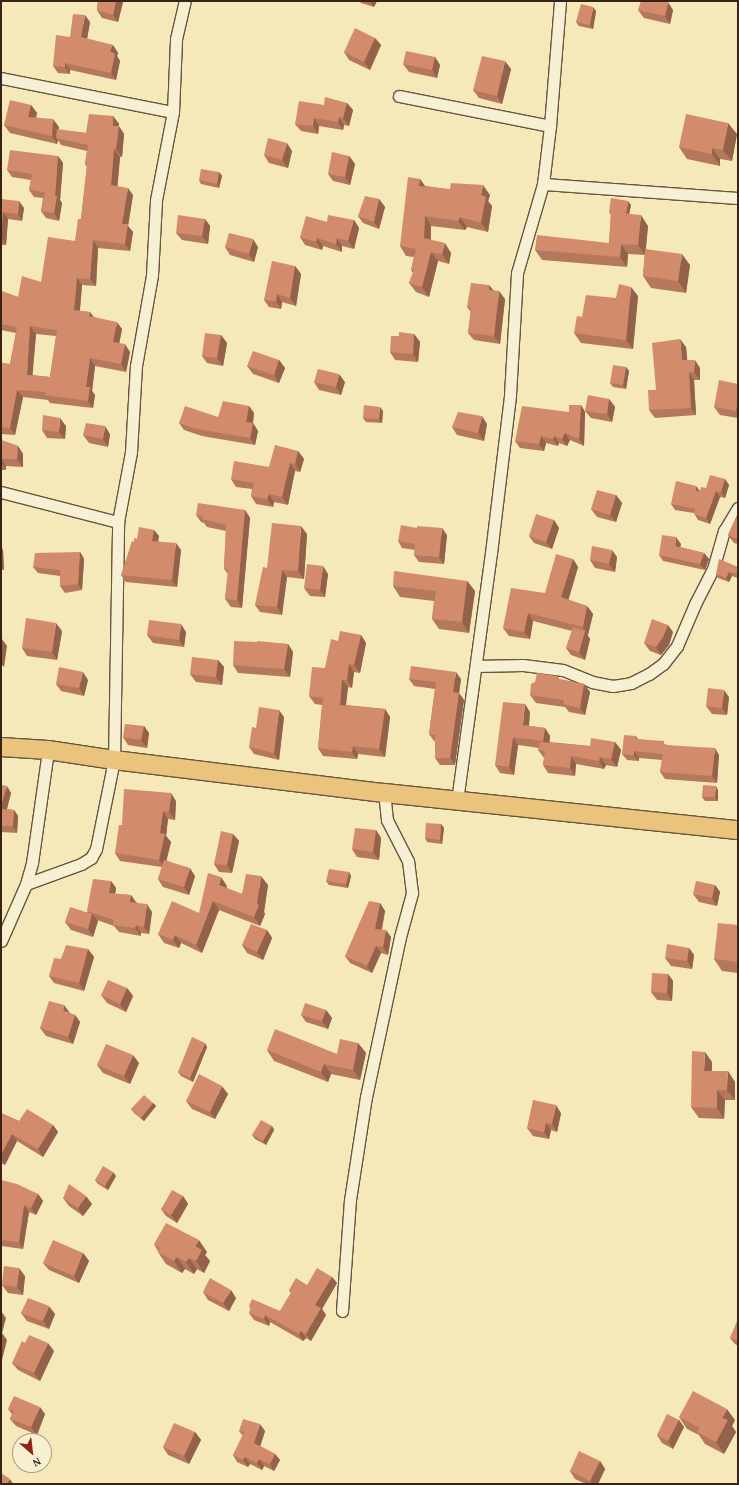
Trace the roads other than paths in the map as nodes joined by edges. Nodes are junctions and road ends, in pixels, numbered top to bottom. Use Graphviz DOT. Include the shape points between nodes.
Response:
graph roads {
  1 [pos="185,1"];
  2 [pos="560,1"];
  3 [pos="1,78"];
  4 [pos="400,96"];
  5 [pos="173,112"];
  6 [pos="550,126"];
  7 [pos="543,184"];
  8 [pos="738,198"];
  9 [pos="1,492"];
  10 [pos="738,508"];
  11 [pos="118,522"];
  12 [pos="476,666"];
  13 [pos="1,747"];
  14 [pos="48,750"];
  15 [pos="114,760"];
  16 [pos="384,793"];
  17 [pos="457,801"];
  18 [pos="738,830"];
  19 [pos="26,884"];
  20 [pos="1,940"];
  21 [pos="342,1311"];
  1 -- 5 [label="street" via="176,39"];
  2 -- 6 [label="street"];
  3 -- 5 [label="street"];
  4 -- 6 [label="street"];
  5 -- 11 [label="street" via="156,200 152,275 136,366 131,452"];
  6 -- 7 [label="street"];
  7 -- 8 [label="street"];
  7 -- 12 [label="street" via="517,273 510,395"];
  9 -- 11 [label="street"];
  10 -- 12 [label="street" via="724,531 713,569 677,646 662,664 649,674 631,683 613,686 592,682 563,670 523,665"];
  11 -- 15 [label="street"];
  12 -- 17 [label="street"];
  13 -- 14 [label="main road"];
  14 -- 15 [label="main road"];
  14 -- 19 [label="street" via="32,863"];
  15 -- 16 [label="main road"];
  15 -- 19 [label="street" via="96,849 91,858"];
  16 -- 17 [label="main road"];
  16 -- 21 [label="street" via="387,820 408,861 412,893 400,937 366,1097 350,1200"];
  17 -- 18 [label="main road"];
  19 -- 20 [label="street"];
}
